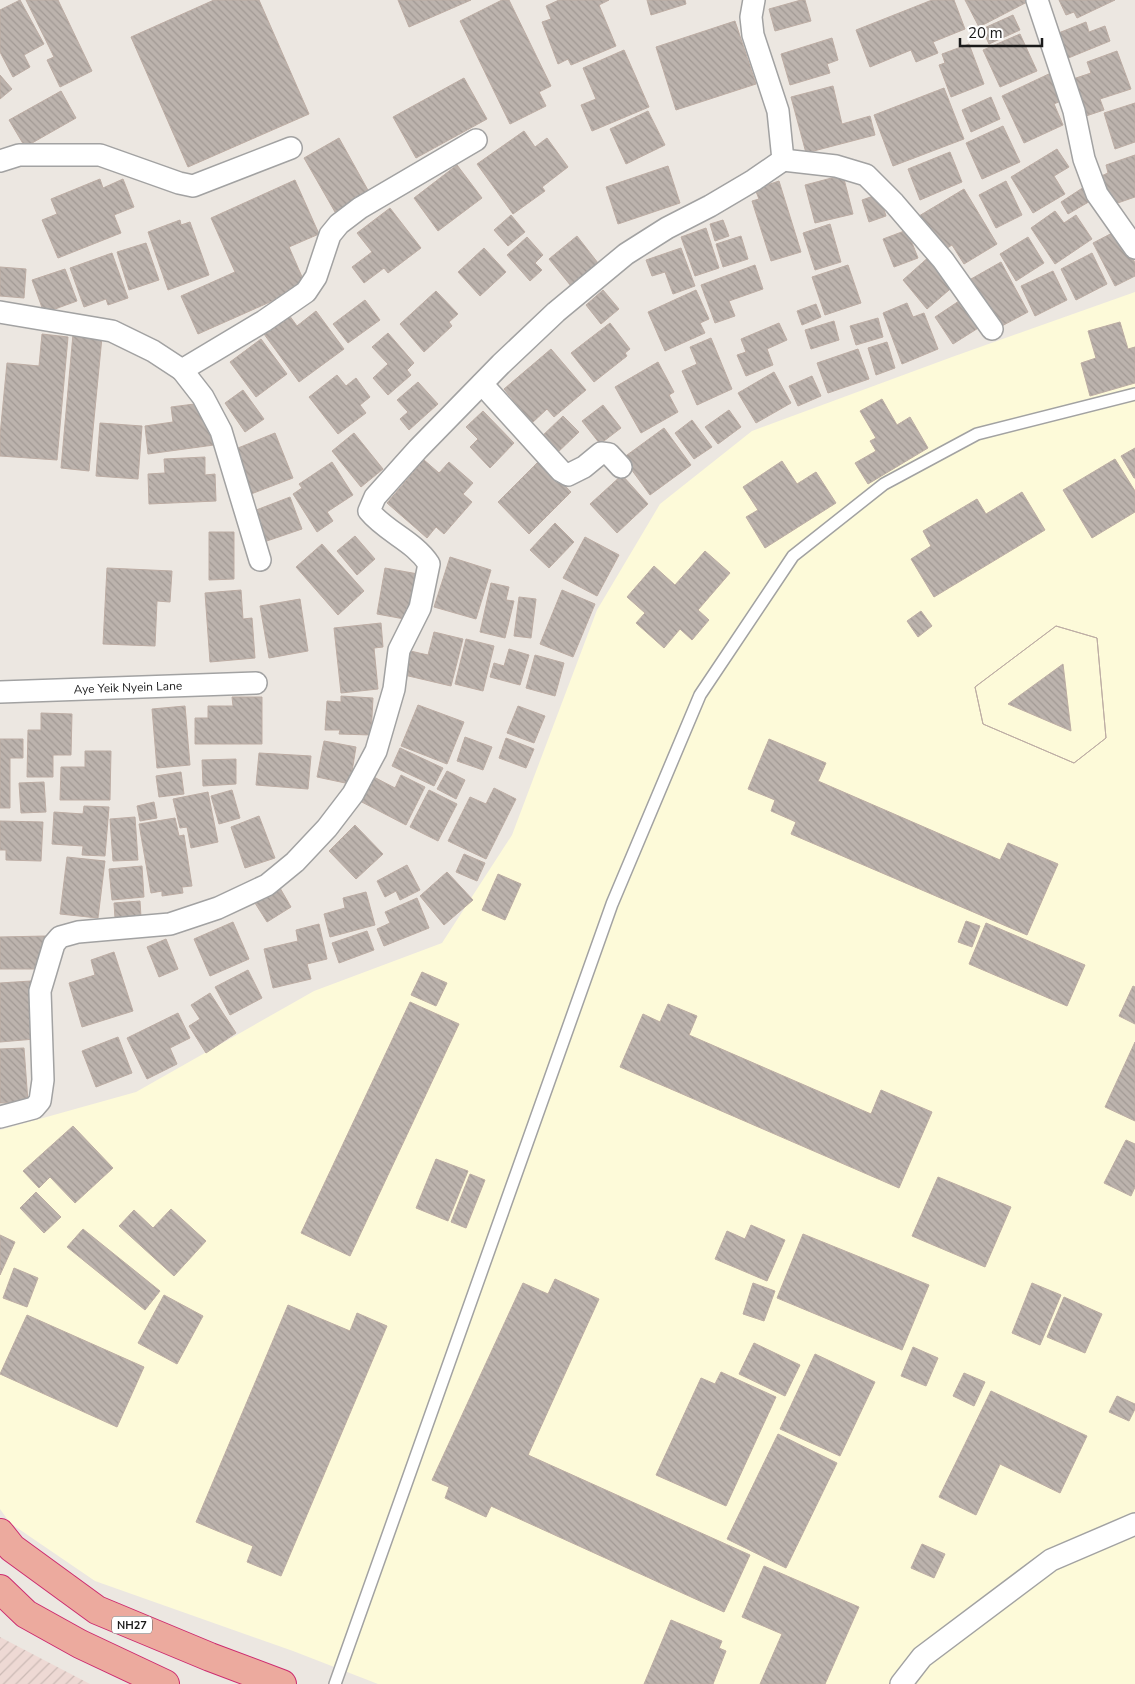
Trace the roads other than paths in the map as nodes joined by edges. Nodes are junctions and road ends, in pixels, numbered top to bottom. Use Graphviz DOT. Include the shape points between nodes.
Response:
graph roads {
  1 [pos="754,0"];
  2 [pos="1036,0"];
  3 [pos="476,140"];
  4 [pos="290,148"];
  5 [pos="783,160"];
  6 [pos="0,161"];
  7 [pos="1135,248"];
  8 [pos="0,312"];
  9 [pos="992,329"];
  10 [pos="182,370"];
  11 [pos="482,384"];
  12 [pos="1135,394"];
  13 [pos="621,467"];
  14 [pos="260,560"];
  15 [pos="256,683"];
  16 [pos="0,692"];
  17 [pos="0,1117"];
  18 [pos="1135,1524"];
  19 [pos="0,1534"];
  20 [pos="0,1589"];
  21 [pos="165,1684"];
  22 [pos="282,1684"];
  23 [pos="335,1684"];
  24 [pos="901,1684"];
  1 -- 5 [label="street" via="751,17 753,35 778,111"];
  2 -- 7 [label="street" via="1074,111 1084,159 1097,194"];
  3 -- 10 [label="street" via="338,224 330,235 316,278 306,292"];
  4 -- 6 [label="street" via="193,186 100,155 19,155"];
  5 -- 9 [label="street" via="836,166 866,175 943,260"];
  5 -- 11 [label="street" via="626,254 556,312"];
  8 -- 10 [label="street" via="112,330"];
  10 -- 14 [label="street" via="203,397 221,431"];
  11 -- 13 [label="street" via="561,471 568,475 601,453 609,454"];
  11 -- 17 [label="street" via="381,490 370,511 378,522 418,550 429,564 420,608 400,650 394,689 376,751 353,794 295,862 267,885 218,908 170,924 78,932 60,937 54,944 40,991 43,1080 40,1101 34,1108"];
  12 -- 23 [label="lane" via="977,434 884,484 793,556 700,695 612,904"];
  15 -- 16 [label="street, Aye Yeik Nyein Lane"];
  18 -- 24 [label="street" via="1051,1560 922,1657"];
  19 -- 22 [label="highway, NH27" via="12,1548 97,1610"];
  20 -- 21 [label="highway" via="26,1614 80,1644"];
}
